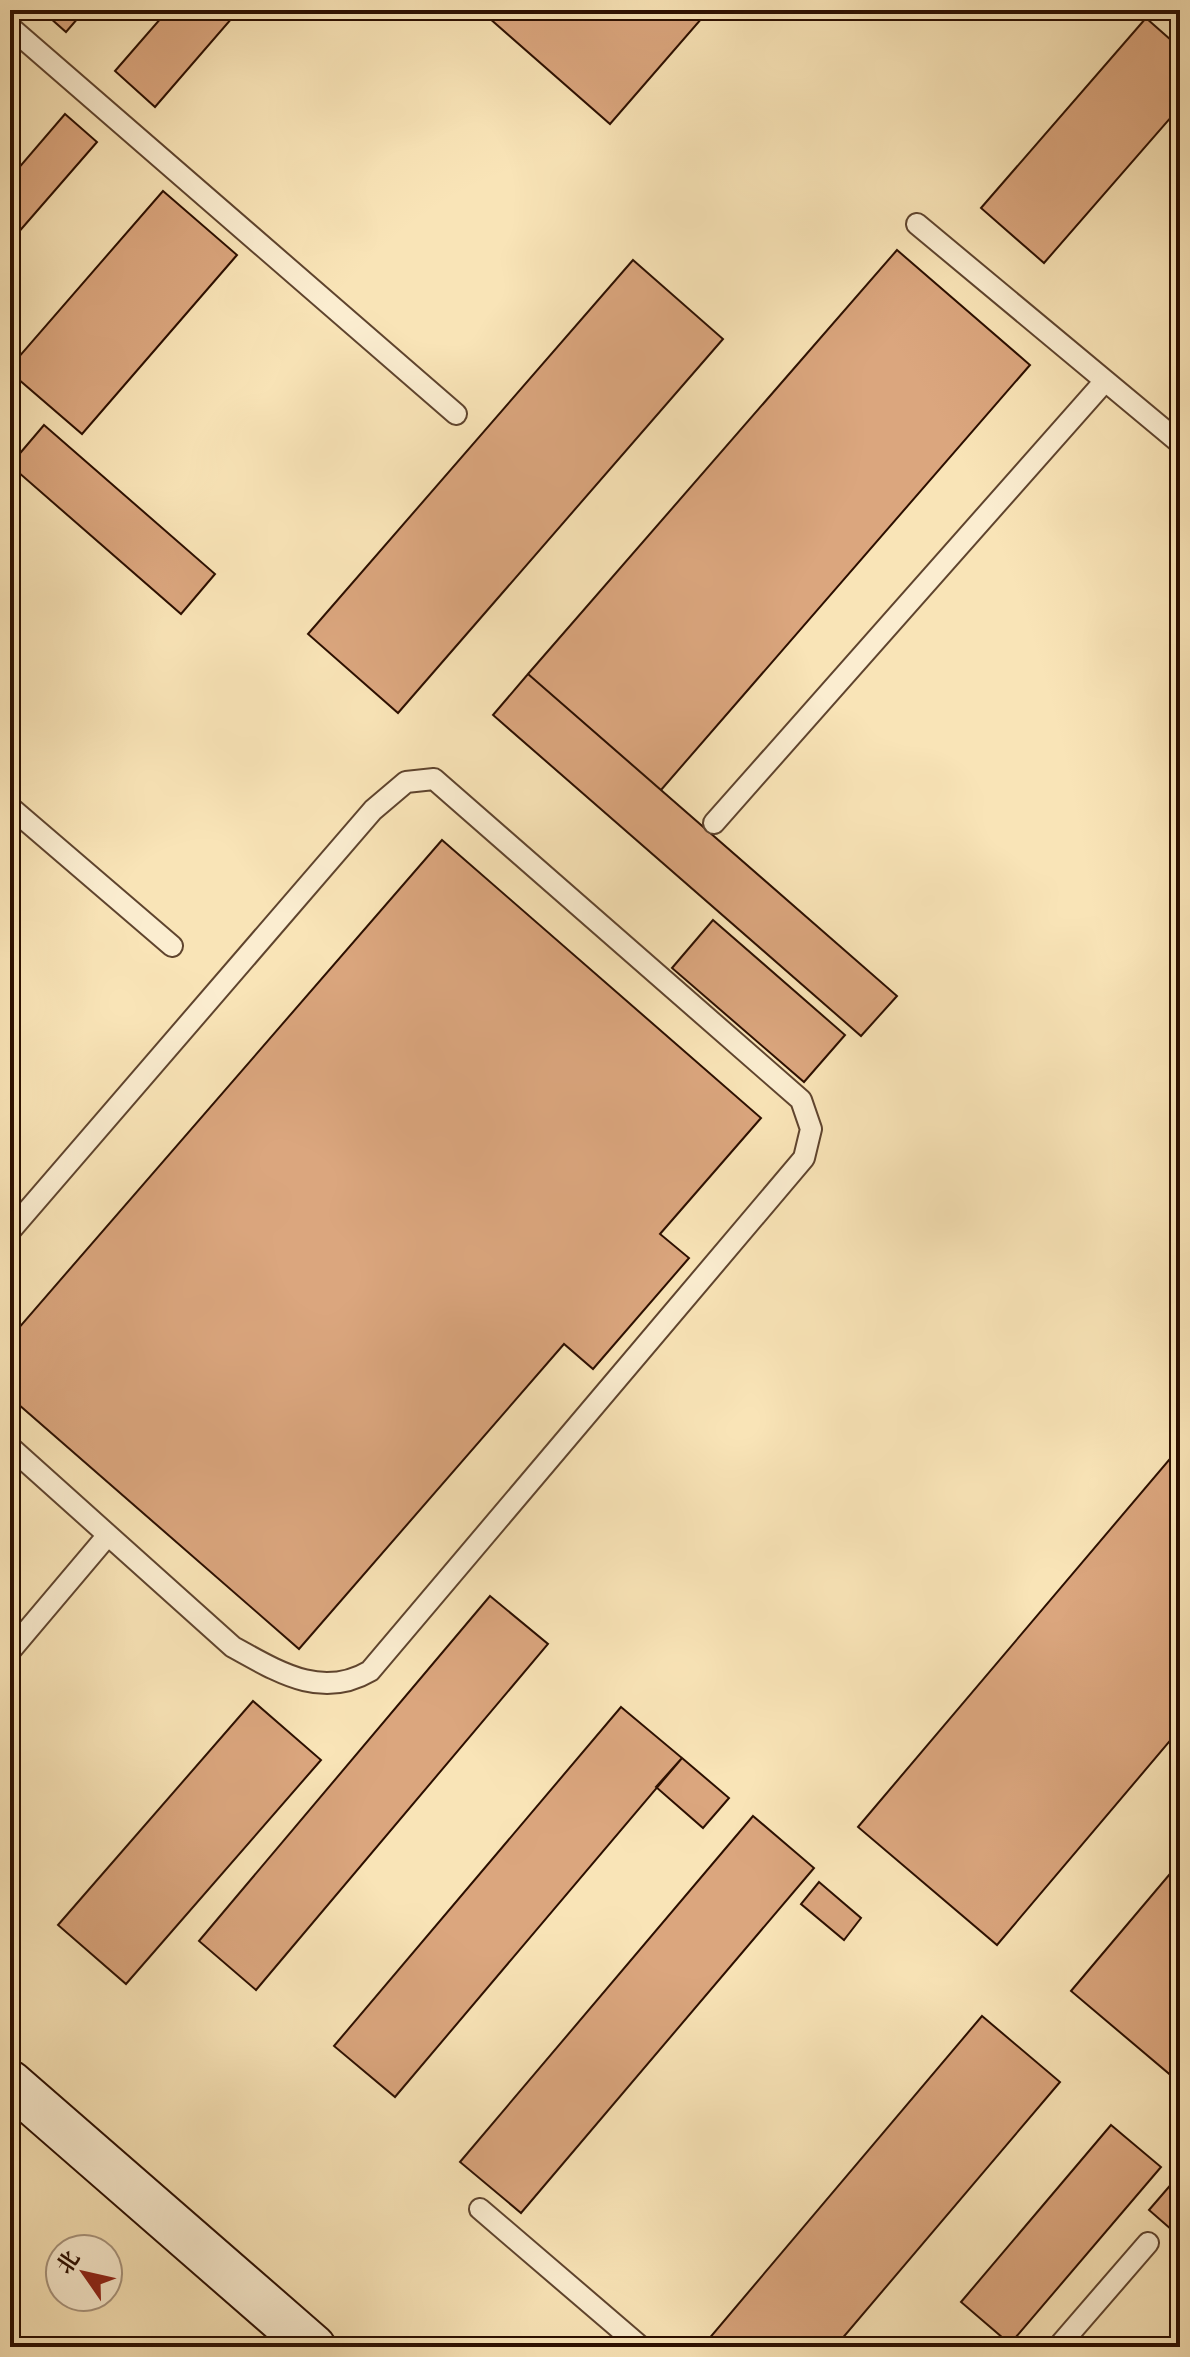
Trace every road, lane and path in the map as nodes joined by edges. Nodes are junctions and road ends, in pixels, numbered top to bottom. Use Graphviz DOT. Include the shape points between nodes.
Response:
graph roads {
  1 [pos="10,27"];
  2 [pos="917,224"];
  3 [pos="1105,381"];
  4 [pos="456,414"];
  5 [pos="1180,443"];
  6 [pos="10,807"];
  7 [pos="714,823"];
  8 [pos="172,946"];
  9 [pos="10,1231"];
  10 [pos="10,1447"];
  11 [pos="108,1535"];
  12 [pos="10,1651"];
  13 [pos="10,2083"];
  14 [pos="480,2209"];
  15 [pos="1148,2243"];
  16 [pos="313,2347"];
  17 [pos="641,2347"];
  18 [pos="1058,2347"];
  1 -- 4 [label="lane"];
  2 -- 3 [label="lane"];
  3 -- 5 [label="lane"];
  3 -- 7 [label="lane"];
  6 -- 8 [label="lane"];
  9 -- 11 [label="lane" via="373,810 406,782 434,779 801,1100 811,1129 804,1158 370,1671 352,1682 312,1683 233,1647"];
  10 -- 11 [label="lane"];
  11 -- 12 [label="lane"];
  13 -- 16 [label="street"];
  14 -- 17 [label="lane"];
  15 -- 18 [label="lane"];
}
